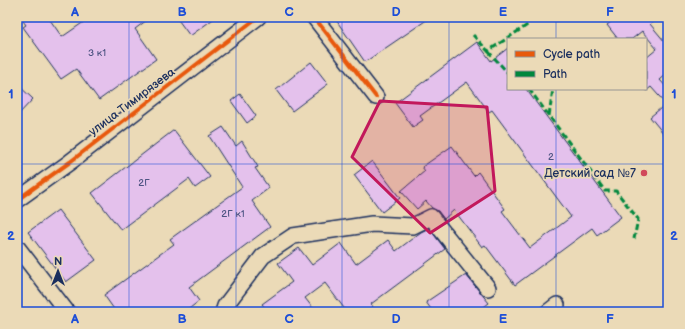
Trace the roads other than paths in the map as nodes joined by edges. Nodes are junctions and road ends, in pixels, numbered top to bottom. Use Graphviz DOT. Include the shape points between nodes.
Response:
graph roads {
  1 [pos="258,17"];
  2 [pos="314,17"];
  3 [pos="376,97"];
  4 [pos="17,200"];
  5 [pos="17,247"];
  6 [pos="488,288"];
  7 [pos="67,312"];
  8 [pos="223,312"];
  1 -- 4 [label="street, улица Тимирязева"];
  2 -- 3 [label="street"];
  5 -- 7 [label="street"];
  6 -- 8 [label="street" via="432,217 413,226 372,224 293,236 263,256"];
}
